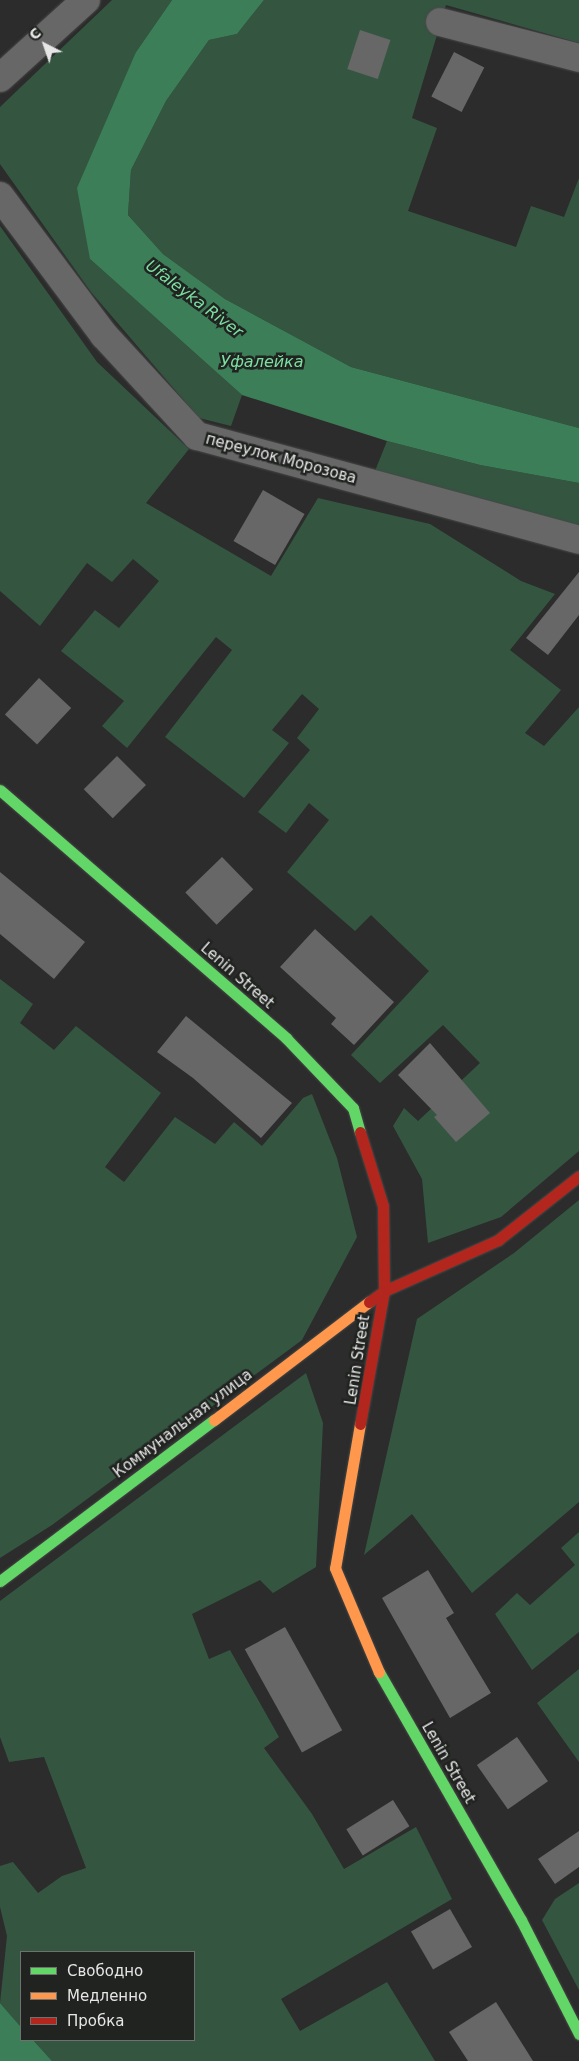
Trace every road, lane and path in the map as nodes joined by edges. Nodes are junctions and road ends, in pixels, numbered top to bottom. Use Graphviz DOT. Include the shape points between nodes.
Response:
graph roads {
  1 [pos="86,0"];
  2 [pos="440,22"];
  3 [pos="579,58"];
  4 [pos="0,78"];
  5 [pos="0,196"];
  6 [pos="579,540"];
  7 [pos="0,790"];
  8 [pos="579,1176"];
  9 [pos="384,1291"];
  10 [pos="0,1581"];
  11 [pos="579,2034"];
  1 -- 4 [label="street"];
  2 -- 3 [label="street"];
  5 -- 6 [label="street, переулок Морозова" via="104,334 197,436"];
  7 -- 9 [label="street, Lenin Street" via="286,1038 353,1108 384,1206"];
  8 -- 9 [label="street, Коммунальная улица" via="498,1240"];
  9 -- 10 [label="street, Коммунальная улица"];
  9 -- 11 [label="street, Lenin Street" via="335,1568 372,1660 522,1920"];
}
